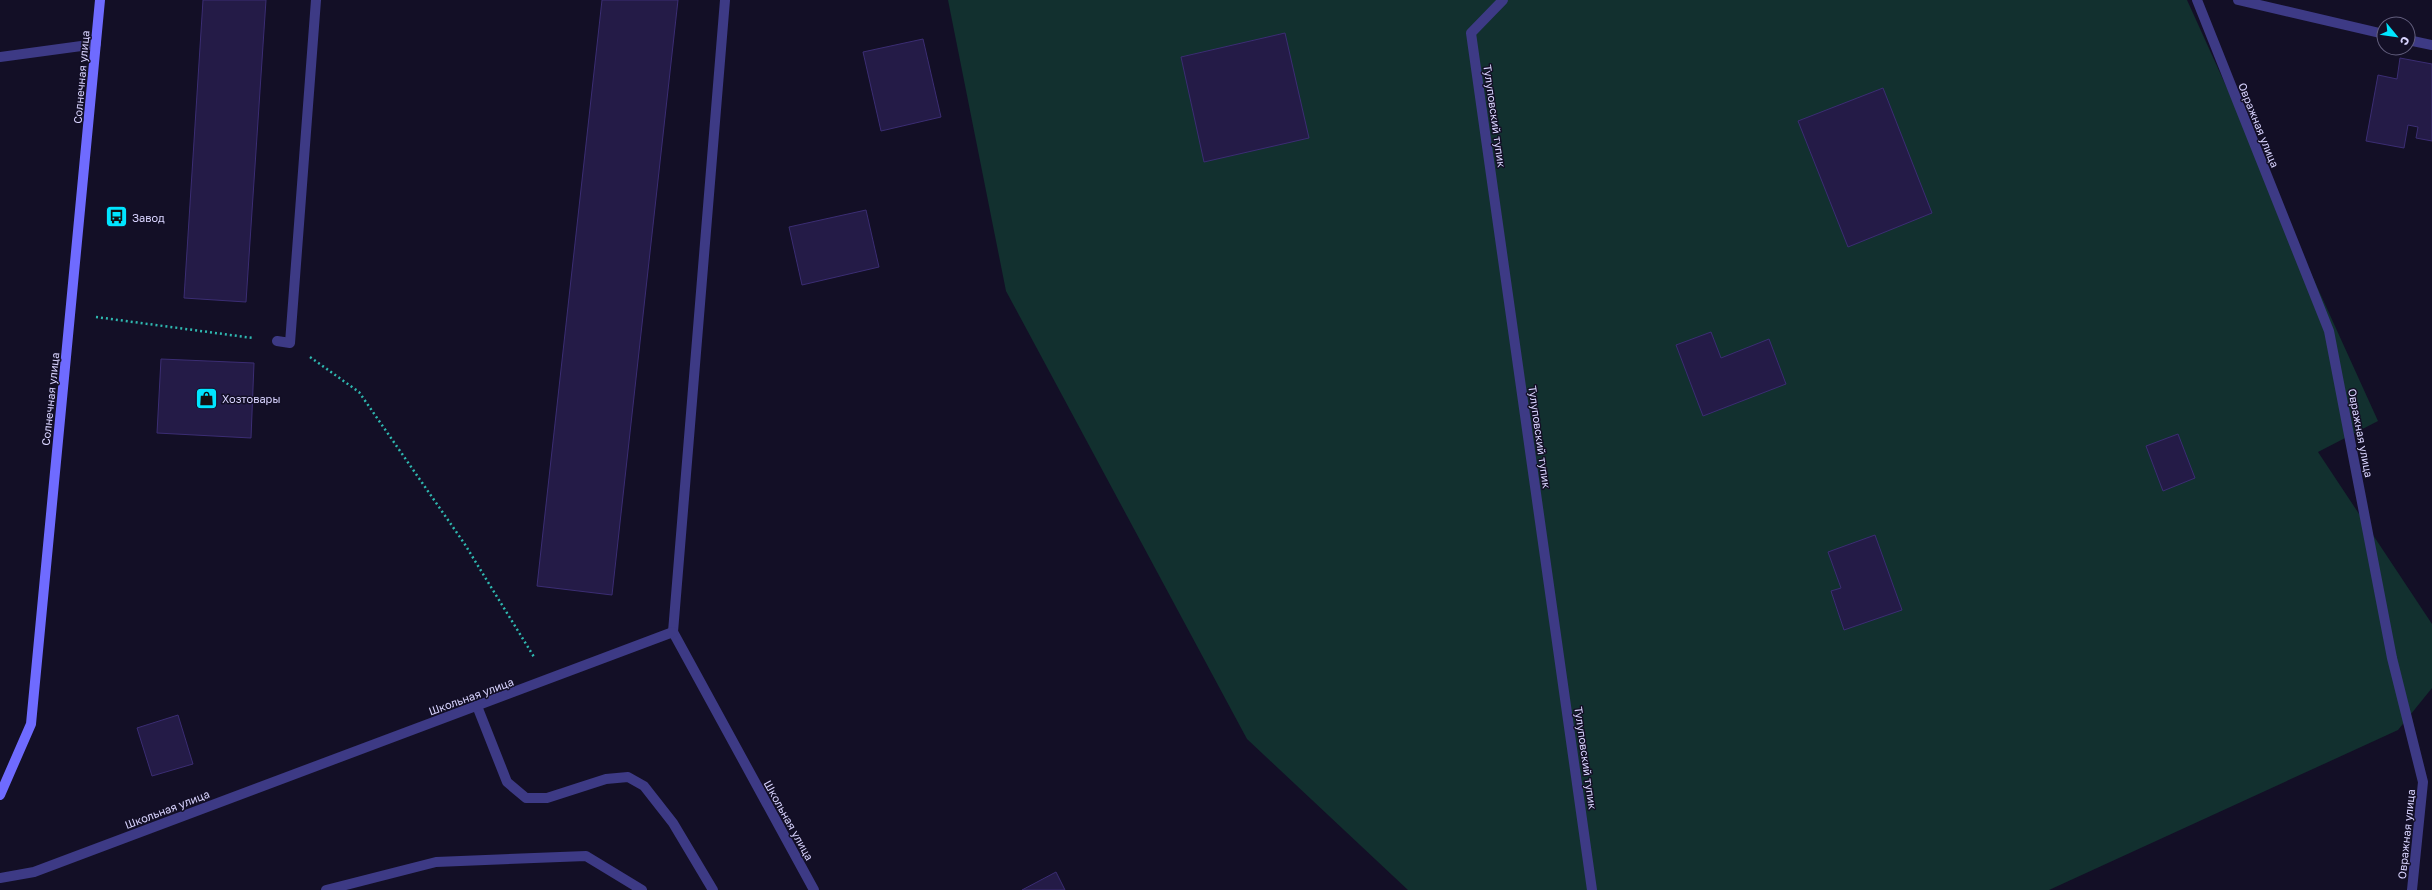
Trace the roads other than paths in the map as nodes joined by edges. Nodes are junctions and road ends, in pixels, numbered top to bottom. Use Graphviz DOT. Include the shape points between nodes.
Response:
graph roads {
  1 [pos="100,0"];
  2 [pos="316,0"];
  3 [pos="725,0"];
  4 [pos="1503,0"];
  5 [pos="2197,0"];
  6 [pos="2238,0"];
  7 [pos="2376,32"];
  8 [pos="2416,42"];
  9 [pos="96,44"];
  10 [pos="2432,45"];
  11 [pos="0,57"];
  12 [pos="278,341"];
  13 [pos="673,632"];
  14 [pos="477,706"];
  15 [pos="0,795"];
  16 [pos="0,878"];
  17 [pos="326,890"];
  18 [pos="642,890"];
  19 [pos="713,890"];
  20 [pos="814,890"];
  21 [pos="1592,890"];
  22 [pos="2412,890"];
  1 -- 9 [label="street, Солнечная улица"];
  2 -- 12 [label="street" via="290,343"];
  3 -- 13 [label="street"];
  4 -- 21 [label="street, Тулуповский тупик" via="1471,33"];
  5 -- 22 [label="street, Овражная улица" via="2329,331 2392,658 2423,782"];
  6 -- 7 [label="street"];
  8 -- 10 [label="street"];
  9 -- 11 [label="street"];
  9 -- 15 [label="street, Солнечная улица" via="31,724"];
  13 -- 14 [label="street, Школьная улица"];
  13 -- 20 [label="street, Школьная улица"];
  14 -- 16 [label="street, Школьная улица" via="34,872"];
  14 -- 19 [label="street" via="507,782 526,798 547,798 606,780 628,777 644,786 673,823"];
  17 -- 18 [label="street" via="436,862 586,856"];
}
